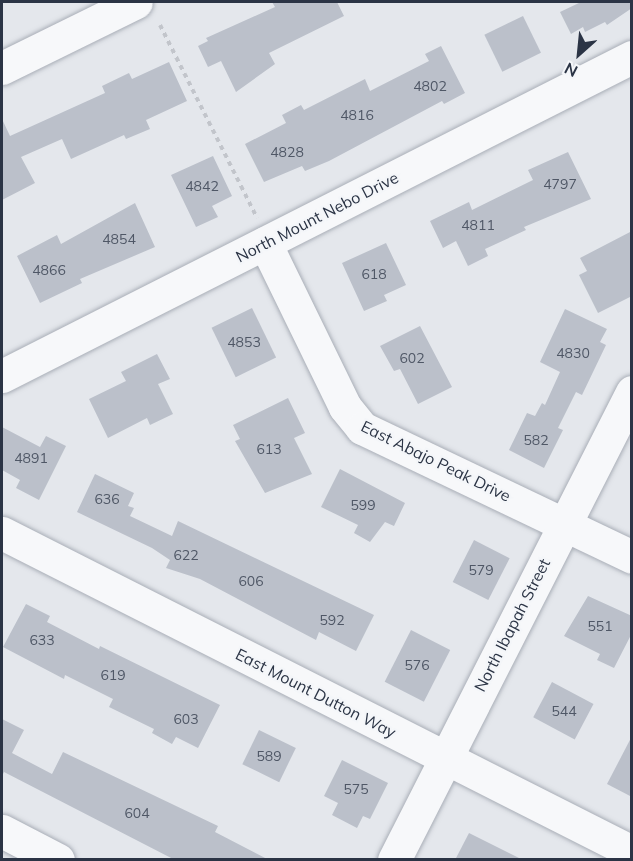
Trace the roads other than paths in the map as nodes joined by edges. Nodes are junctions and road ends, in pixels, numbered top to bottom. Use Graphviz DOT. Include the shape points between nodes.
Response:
graph roads {
  1 [pos="136,2"];
  2 [pos="632,57"];
  3 [pos="2,68"];
  4 [pos="261,231"];
  5 [pos="2,376"];
  6 [pos="632,392"];
  7 [pos="564,522"];
  8 [pos="2,533"];
  9 [pos="632,557"];
  10 [pos="446,758"];
  11 [pos="2,831"];
  12 [pos="632,852"];
  13 [pos="58,860"];
  14 [pos="394,860"];
  1 -- 3 [label="street"];
  2 -- 4 [label="street, North Mount Nebo Drive"];
  4 -- 5 [label="street, North Mount Nebo Drive"];
  4 -- 7 [label="street, East Abajo Peak Drive" via="345,407 362,428"];
  6 -- 7 [label="street, North Ibapah Street"];
  7 -- 9 [label="street, East Abajo Peak Drive"];
  7 -- 10 [label="street, North Ibapah Street"];
  8 -- 10 [label="street, East Mount Dutton Way"];
  10 -- 12 [label="street, East Mount Dutton Way"];
  10 -- 14 [label="street, North Ibapah Street"];
  11 -- 13 [label="street"];
}
